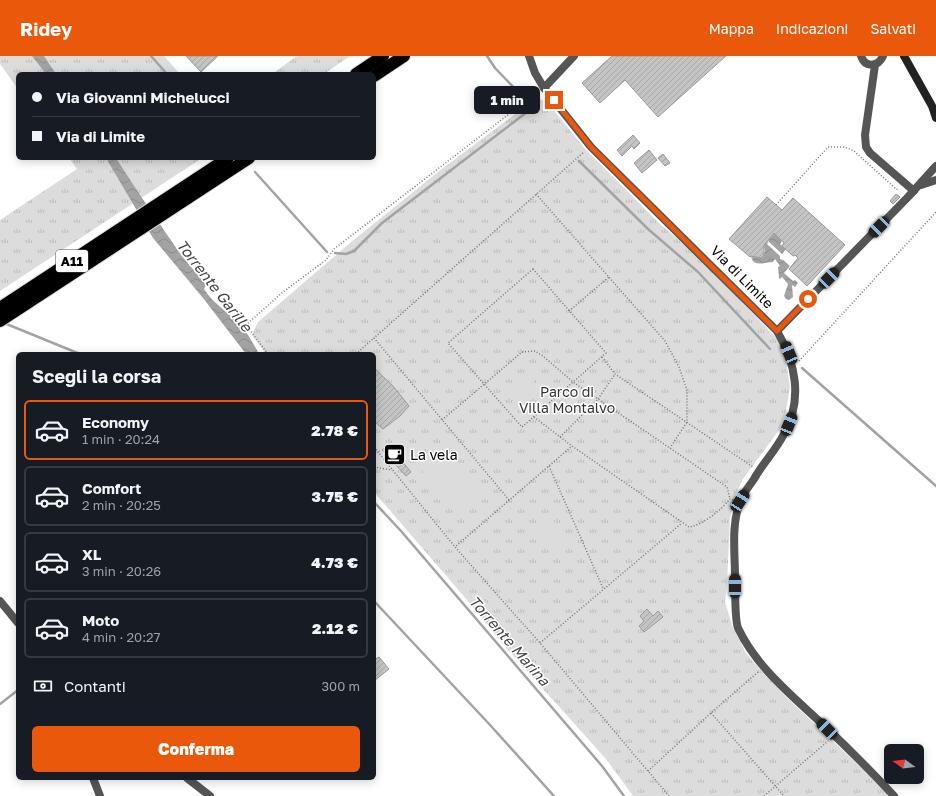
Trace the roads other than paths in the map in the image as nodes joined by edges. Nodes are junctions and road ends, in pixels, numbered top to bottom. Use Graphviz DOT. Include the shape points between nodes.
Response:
graph roads {
  1 [pos="383,56"];
  2 [pos="404,56"];
  3 [pos="529,56"];
  4 [pos="574,56"];
  5 [pos="861,56"];
  6 [pos="883,56"];
  7 [pos="904,56"];
  8 [pos="875,65"];
  9 [pos="359,72"];
  10 [pos="376,75"];
  11 [pos="544,88"];
  12 [pos="934,108"];
  13 [pos="936,118"];
  14 [pos="225,160"];
  15 [pos="246,160"];
  16 [pos="936,166"];
  17 [pos="936,180"];
  18 [pos="913,192"];
  19 [pos="0,308"];
  20 [pos="0,321"];
  21 [pos="777,331"];
  22 [pos="0,601"];
  23 [pos="16,621"];
  24 [pos="94,780"];
  25 [pos="190,780"];
  26 [pos="100,796"];
  27 [pos="210,796"];
  28 [pos="894,796"];
  1 -- 9 [label="highway"];
  2 -- 10 [label="highway"];
  3 -- 11 [label="street, Via di Limite"];
  4 -- 11 [label="street"];
  5 -- 8 [label="street" via="865,63"];
  6 -- 8 [label="street"];
  7 -- 12 [label="main road"];
  8 -- 18 [label="street" via="864,135 866,147"];
  11 -- 21 [label="street, Via di Limite" via="591,147"];
  12 -- 13 [label="main road"];
  14 -- 19 [label="highway, A11"];
  15 -- 20 [label="highway, A11"];
  16 -- 18 [label="street"];
  17 -- 18 [label="street"];
  18 -- 21 [label="street"];
  21 -- 28 [label="street, Via di Limite" via="793,365 796,388 793,413 784,434 740,501 735,520 737,626 750,650 764,667"];
  22 -- 23 [label="street"];
  24 -- 26 [label="street"];
  25 -- 27 [label="street"];
}
